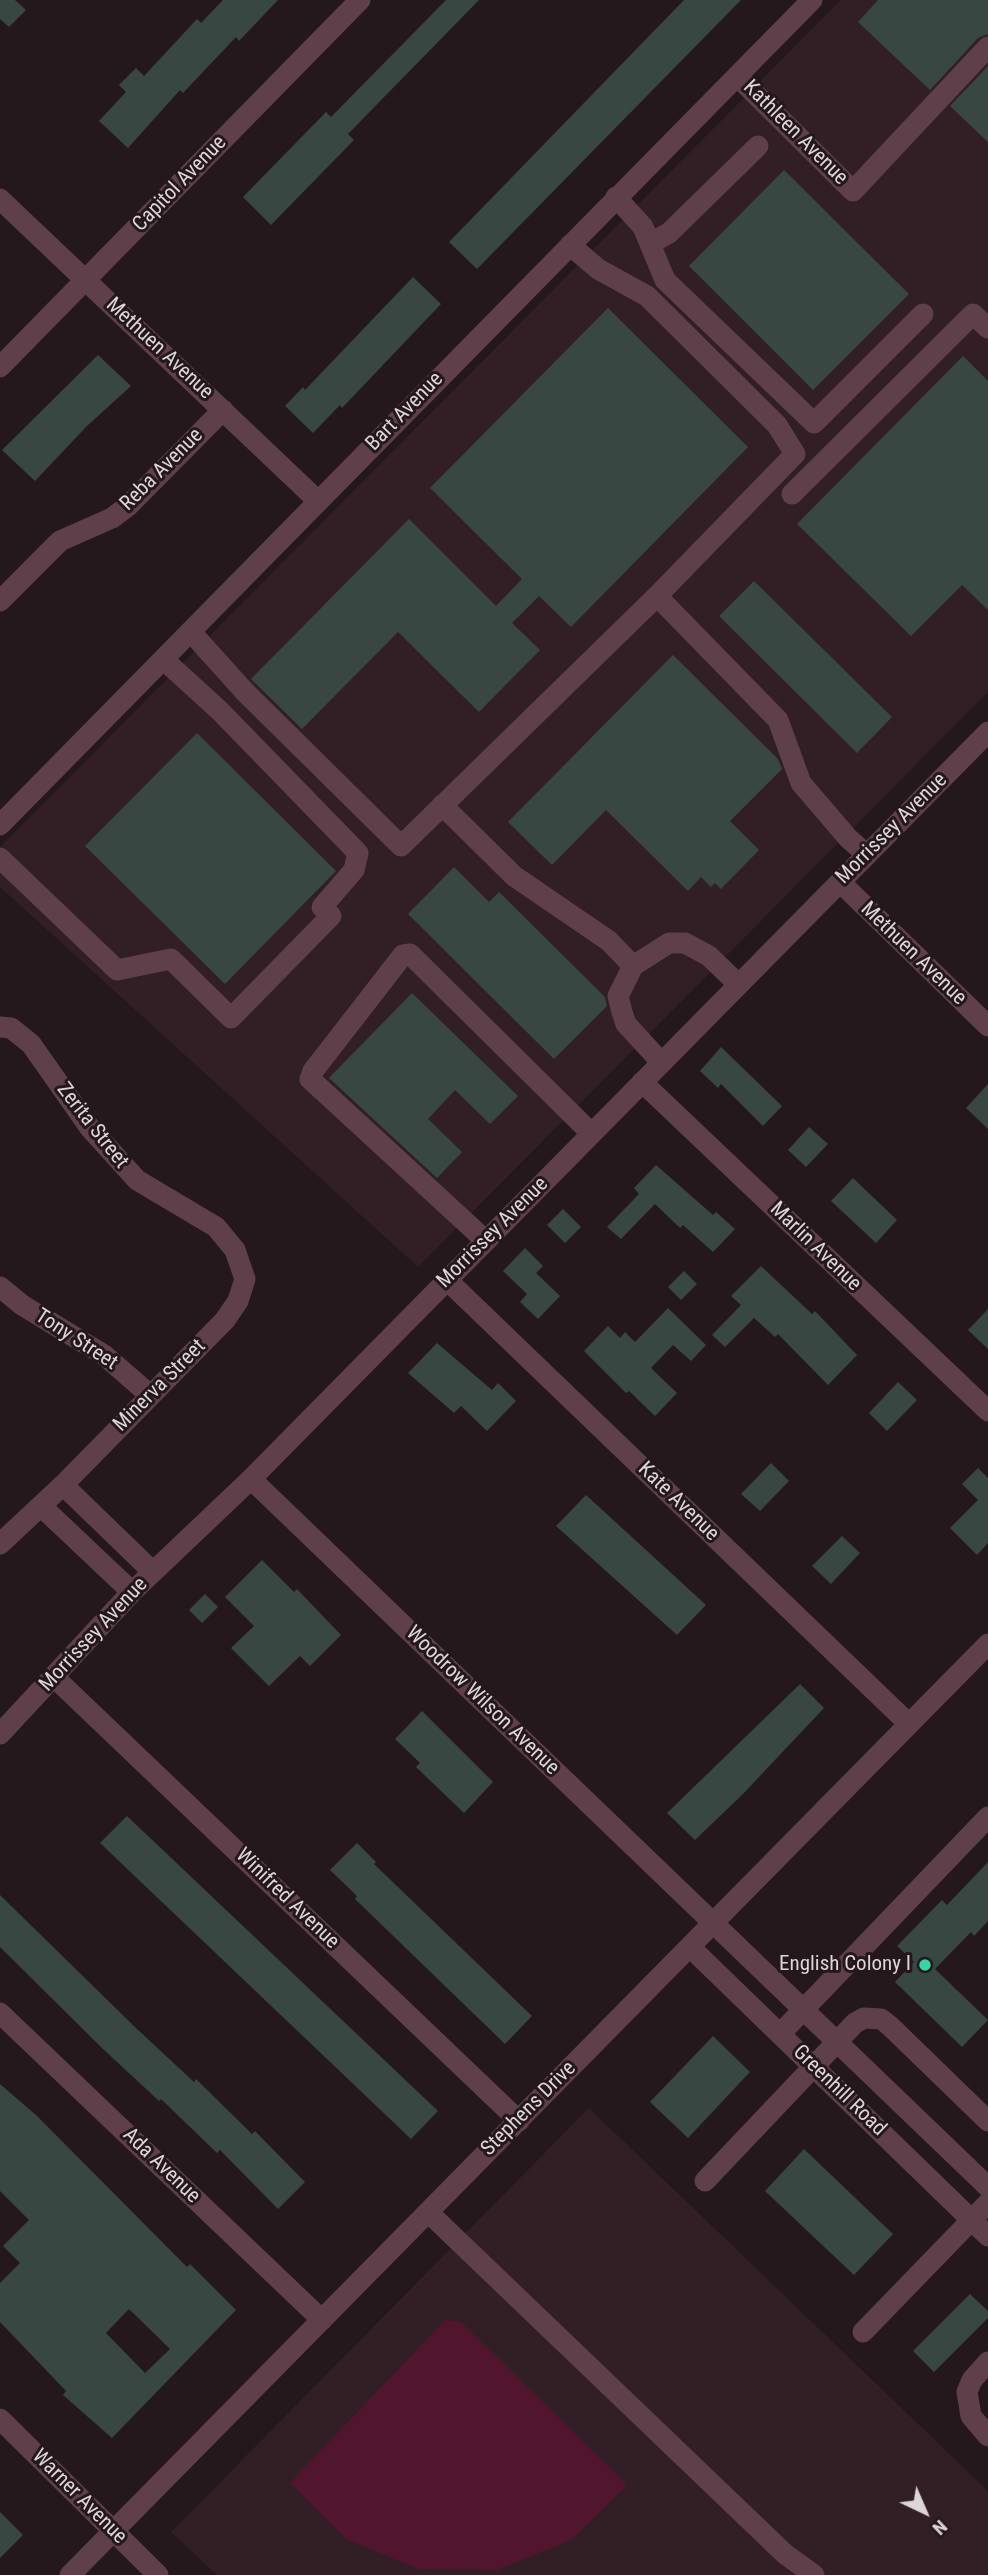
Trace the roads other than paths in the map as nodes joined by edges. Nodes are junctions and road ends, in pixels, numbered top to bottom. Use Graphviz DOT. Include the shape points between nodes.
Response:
graph roads {
  1 [pos="360,0"];
  2 [pos="812,0"];
  3 [pos="988,47"];
  4 [pos="737,76"];
  5 [pos="758,146"];
  6 [pos="616,197"];
  7 [pos="0,199"];
  8 [pos="651,243"];
  9 [pos="569,245"];
  10 [pos="86,279"];
  11 [pos="923,314"];
  12 [pos="988,328"];
  13 [pos="0,367"];
  14 [pos="223,410"];
  15 [pos="792,494"];
  16 [pos="318,501"];
  17 [pos="657,596"];
  18 [pos="0,601"];
  19 [pos="191,632"];
  20 [pos="164,660"];
  21 [pos="988,732"];
  22 [pos="442,805"];
  23 [pos="0,825"];
  24 [pos="867,855"];
  25 [pos="3,862"];
  26 [pos="840,882"];
  27 [pos="633,966"];
  28 [pos="738,984"];
  29 [pos="988,1026"];
  30 [pos="0,1027"];
  31 [pos="661,1062"];
  32 [pos="642,1082"];
  33 [pos="592,1133"];
  34 [pos="486,1241"];
  35 [pos="245,1279"];
  36 [pos="447,1280"];
  37 [pos="0,1287"];
  38 [pos="150,1395"];
  39 [pos="988,1412"];
  40 [pos="251,1479"];
  41 [pos="63,1485"];
  42 [pos="41,1506"];
  43 [pos="0,1544"];
  44 [pos="153,1572"];
  45 [pos="132,1592"];
  46 [pos="988,1644"];
  47 [pos="55,1678"];
  48 [pos="909,1724"];
  49 [pos="0,1734"];
  50 [pos="988,1817"];
  51 [pos="714,1922"];
  52 [pos="690,1947"];
  53 [pos="803,2010"];
  54 [pos="0,2013"];
  55 [pos="780,2034"];
  56 [pos="837,2043"];
  57 [pos="814,2068"];
  58 [pos="519,2121"];
  59 [pos="988,2121"];
  60 [pos="705,2181"];
  61 [pos="988,2188"];
  62 [pos="988,2203"];
  63 [pos="428,2212"];
  64 [pos="972,2220"];
  65 [pos="988,2236"];
  66 [pos="322,2319"];
  67 [pos="863,2332"];
  68 [pos="988,2362"];
  69 [pos="0,2419"];
  70 [pos="988,2436"];
  71 [pos="113,2532"];
  72 [pos="70,2575"];
  73 [pos="158,2575"];
  74 [pos="814,2575"];
  1 -- 10 [label="street, Capitol Avenue"];
  2 -- 4 [label="street, Bart Avenue"];
  3 -- 4 [label="street, Kathleen Avenue" via="853,191"];
  4 -- 6 [label="street, Bart Avenue"];
  5 -- 8 [label="street" via="669,233"];
  6 -- 8 [label="street"];
  6 -- 9 [label="street, Bart Avenue"];
  7 -- 10 [label="street, Methuen Avenue"];
  8 -- 11 [label="street" via="666,280 814,423"];
  9 -- 16 [label="street, Bart Avenue"];
  9 -- 17 [label="street" via="598,269 647,296 777,425 795,454"];
  10 -- 13 [label="street, Capitol Avenue"];
  10 -- 14 [label="street, Methuen Avenue"];
  12 -- 15 [label="street" via="973,314"];
  14 -- 16 [label="street, Methuen Avenue"];
  14 -- 18 [label="street, Reba Avenue" via="128,506 60,541"];
  16 -- 19 [label="street, Bart Avenue"];
  17 -- 22 [label="street"];
  17 -- 24 [label="street" via="778,720 801,783"];
  19 -- 20 [label="street, Bart Avenue"];
  19 -- 22 [label="street" via="244,692 401,846"];
  20 -- 23 [label="street, Bart Avenue"];
  20 -- 25 [label="street" via="359,853 354,870 321,907 331,916 231,1018 171,959 117,970"];
  21 -- 24 [label="street, Morrissey Avenue"];
  22 -- 27 [label="street" via="514,876 609,941"];
  24 -- 26 [label="street, Morrissey Avenue"];
  26 -- 28 [label="street, Morrissey Avenue"];
  26 -- 29 [label="street, Methuen Avenue"];
  27 -- 28 [label="street" via="669,943 685,943 709,956"];
  27 -- 31 [label="street" via="618,996 622,1012 626,1024"];
  28 -- 31 [label="street, Morrissey Avenue"];
  30 -- 35 [label="street, Zerita Street" via="11,1028 31,1044 90,1128 137,1180 216,1227 235,1250"];
  31 -- 32 [label="street, Morrissey Avenue"];
  32 -- 33 [label="street, Morrissey Avenue"];
  32 -- 39 [label="street, Marlin Avenue"];
  33 -- 34 [label="street, Morrissey Avenue"];
  33 -- 34 [label="street" via="410,954 403,955 310,1079"];
  34 -- 36 [label="street, Morrissey Avenue"];
  35 -- 38 [label="street, Minerva Street" via="225,1320"];
  36 -- 40 [label="street, Morrissey Avenue"];
  36 -- 48 [label="street, Kate Avenue"];
  37 -- 38 [label="street, Tony Street" via="104,1355"];
  38 -- 41 [label="street, Minerva Street"];
  40 -- 44 [label="street, Morrissey Avenue"];
  40 -- 51 [label="street, Woodrow Wilson Avenue"];
  41 -- 42 [label="street, Minerva Street"];
  41 -- 44 [label="street"];
  42 -- 43 [label="street, Minerva Street"];
  42 -- 45 [label="street"];
  44 -- 45 [label="street, Morrissey Avenue"];
  45 -- 47 [label="street, Morrissey Avenue"];
  46 -- 48 [label="street, Stephens Drive"];
  47 -- 49 [label="street, Morrissey Avenue"];
  47 -- 58 [label="street, Winifred Avenue"];
  48 -- 51 [label="street, Stephens Drive"];
  50 -- 53 [label="street"];
  51 -- 52 [label="street, Stephens Drive"];
  51 -- 53 [label="street, Greenhill Road"];
  52 -- 55 [label="street, Greenhill Road"];
  52 -- 58 [label="street, Stephens Drive"];
  53 -- 55 [label="street"];
  53 -- 56 [label="street, Greenhill Road"];
  54 -- 66 [label="street, Ada Avenue"];
  55 -- 57 [label="street, Greenhill Road"];
  56 -- 57 [label="street"];
  56 -- 59 [label="street" via="864,2018 881,2019"];
  56 -- 61 [label="street, Greenhill Road"];
  57 -- 60 [label="street"];
  57 -- 64 [label="street, Greenhill Road"];
  58 -- 63 [label="street, Stephens Drive"];
  62 -- 64 [label="street"];
  63 -- 66 [label="street, Stephens Drive"];
  63 -- 74 [label="street" via="785,2554"];
  64 -- 65 [label="street, Greenhill Road"];
  64 -- 67 [label="street"];
  66 -- 71 [label="street, Stephens Drive"];
  68 -- 70 [label="street" via="967,2392 971,2416"];
  69 -- 71 [label="street, Warner Avenue"];
  71 -- 72 [label="street, Stephens Drive"];
  71 -- 73 [label="street, Warner Avenue"];
}
